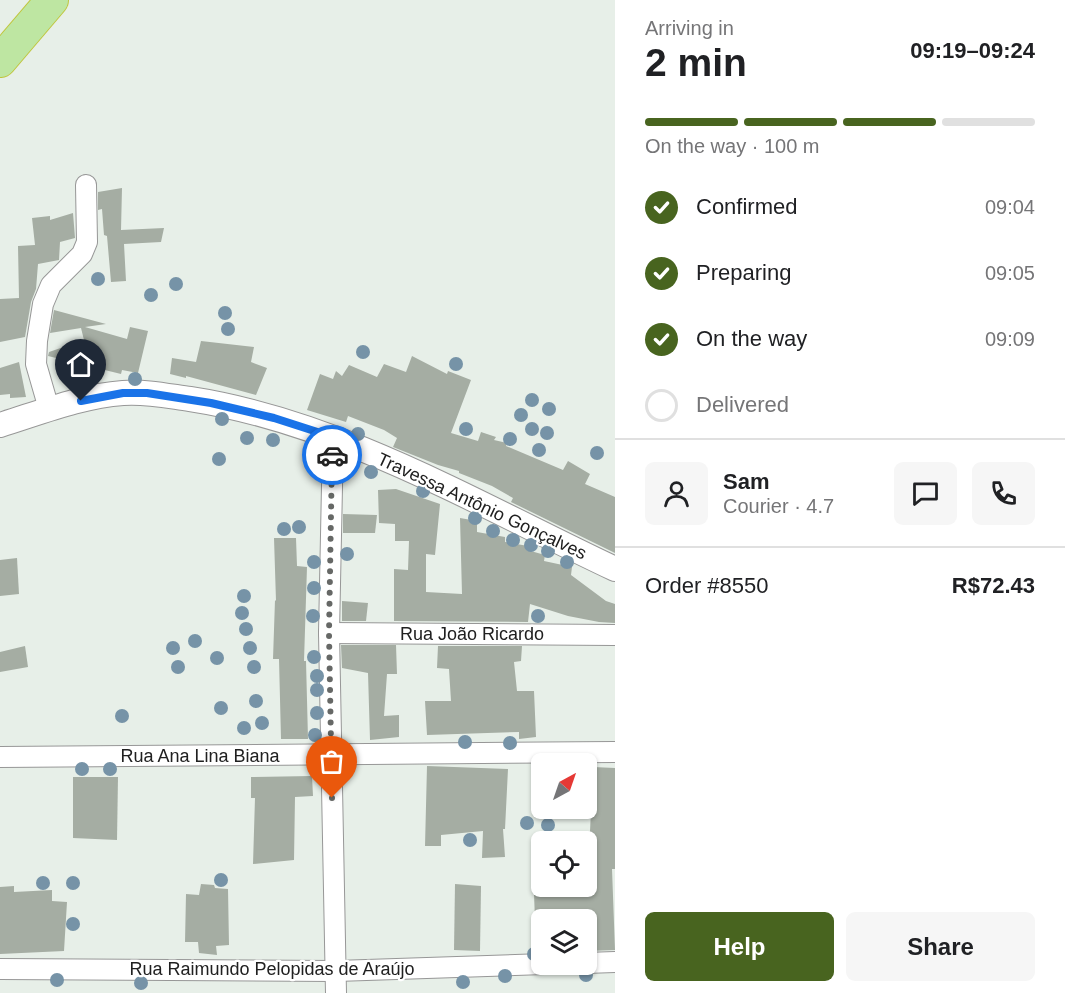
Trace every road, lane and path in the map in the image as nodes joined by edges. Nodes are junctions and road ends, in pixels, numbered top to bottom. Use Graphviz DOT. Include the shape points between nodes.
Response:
graph roads {
  1 [pos="52,0"];
  2 [pos="0,62"];
  3 [pos="86,184"];
  4 [pos="49,409"];
  5 [pos="0,425"];
  6 [pos="333,437"];
  7 [pos="615,568"];
  8 [pos="329,633"];
  9 [pos="615,635"];
  10 [pos="615,752"];
  11 [pos="331,755"];
  12 [pos="0,757"];
  13 [pos="615,962"];
  14 [pos="597,963"];
  15 [pos="531,964"];
  16 [pos="0,969"];
  17 [pos="336,971"];
  18 [pos="336,993"];
  1 -- 2 [label="highway"];
  3 -- 4 [label="street" via="87,242 82,254 51,285 37,341 36,364"];
  4 -- 5 [label="street, Travessa Antônio Gonçalves"];
  4 -- 6 [label="street, Travessa Antônio Gonçalves" via="98,396 147,393 211,403"];
  6 -- 7 [label="street, Travessa Antônio Gonçalves"];
  6 -- 8 [label="street"];
  8 -- 9 [label="street, Rua João Ricardo"];
  8 -- 11 [label="street"];
  10 -- 11 [label="street, Rua Ana Lina Biana"];
  11 -- 12 [label="street, Rua Ana Lina Biana"];
  11 -- 17 [label="street"];
  13 -- 14 [label="street"];
  15 -- 17 [label="street, Rua Raimundo Pelopidas de Araújo"];
  16 -- 17 [label="street, Rua Raimundo Pelopidas de Araújo"];
  17 -- 18 [label="street"];
}
